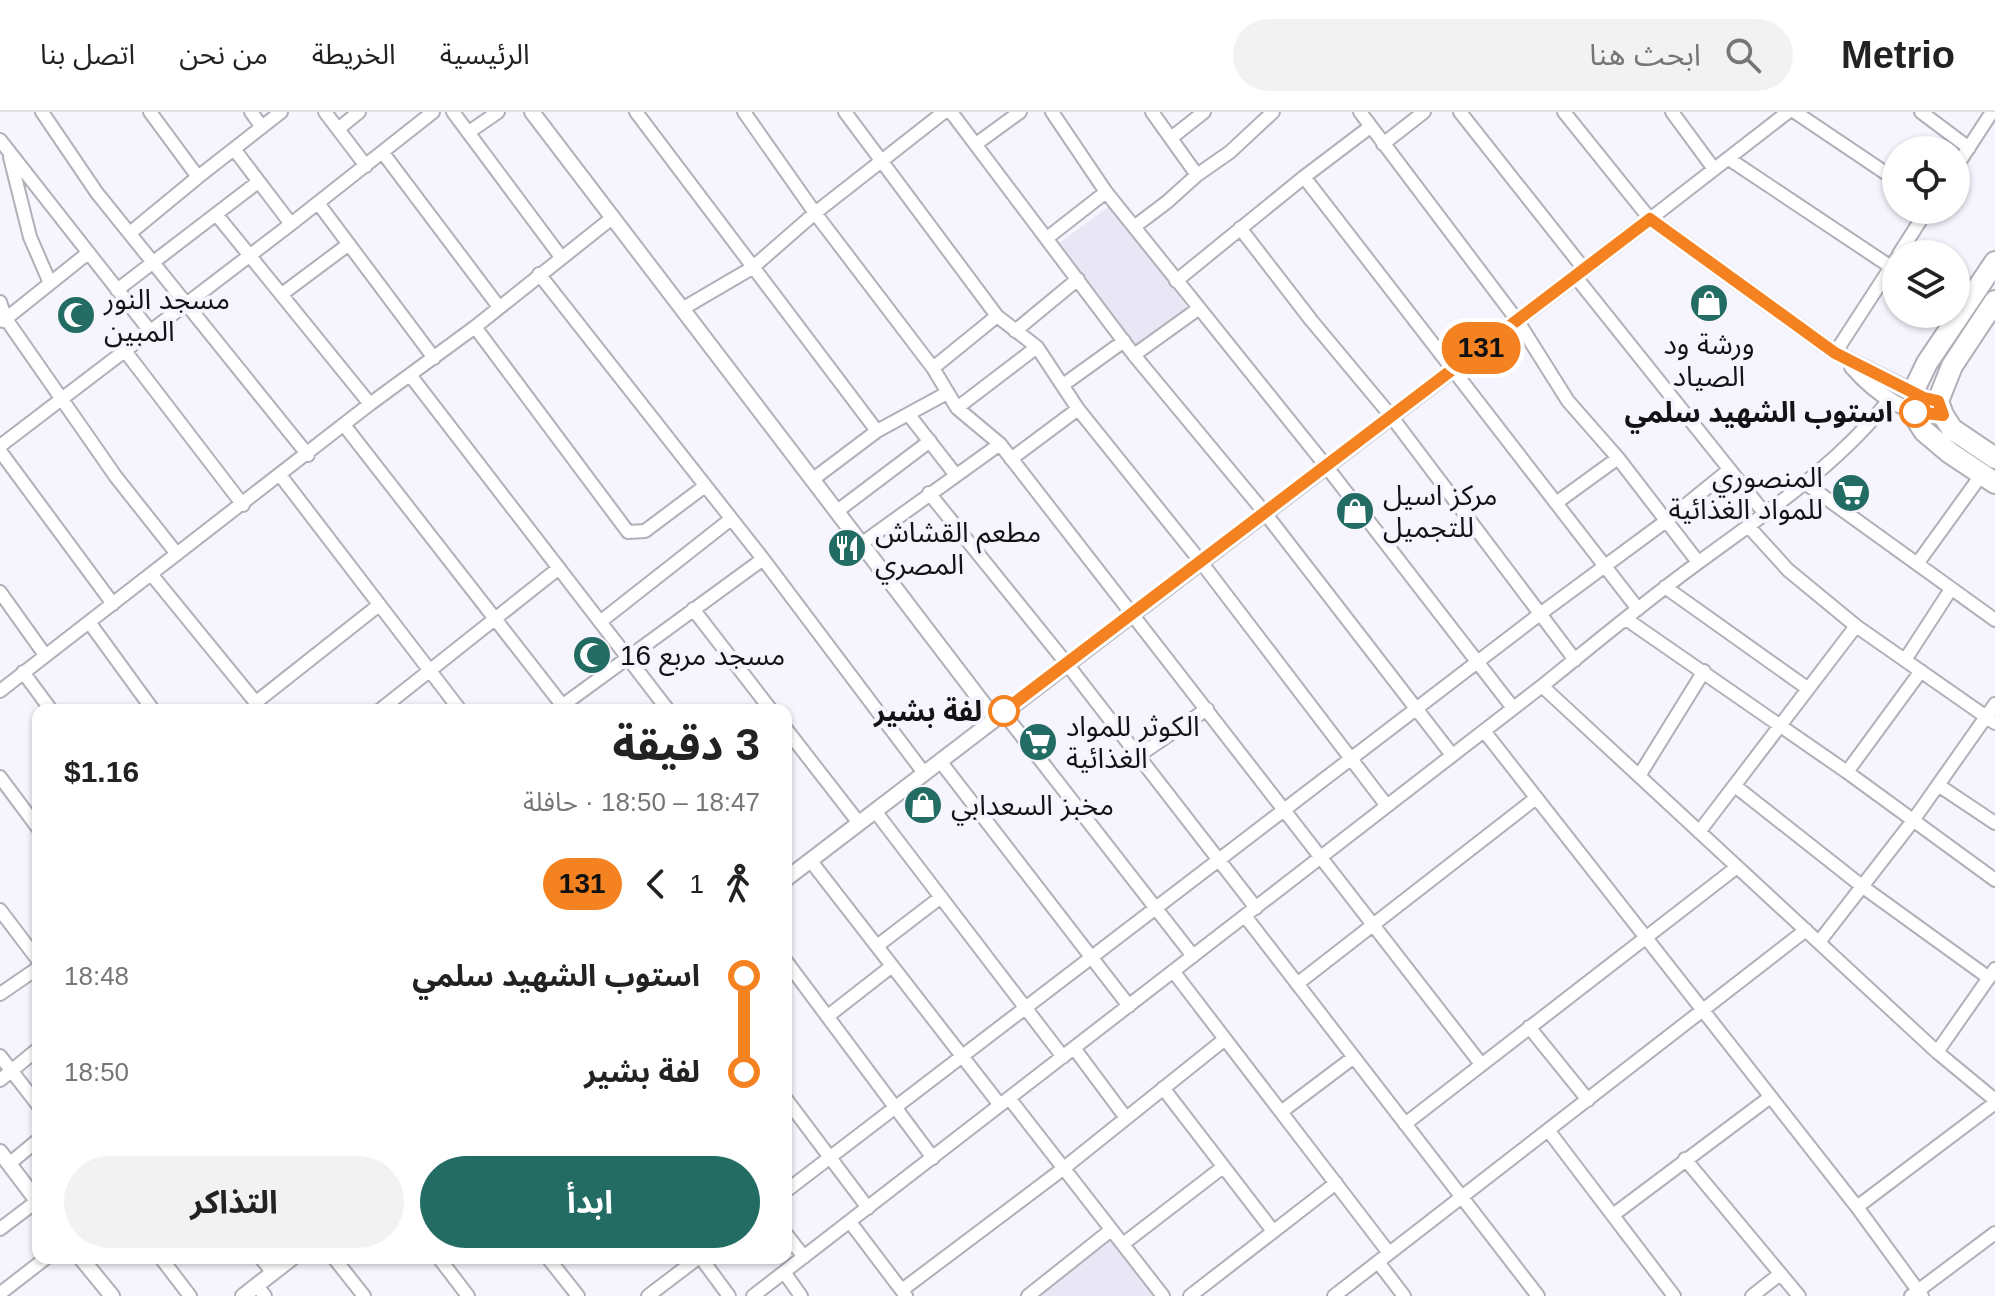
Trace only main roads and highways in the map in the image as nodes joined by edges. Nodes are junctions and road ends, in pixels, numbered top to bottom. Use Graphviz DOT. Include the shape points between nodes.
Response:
graph roads {
  1 [pos="1995,262"];
  2 [pos="1995,301"];
  3 [pos="1991,472"];
  1 -- 3 [label="highway" via="1927,363 1914,402 1917,420 1933,441"];
  2 -- 3 [label="highway" via="1952,366 1941,408 1952,429"];
}
